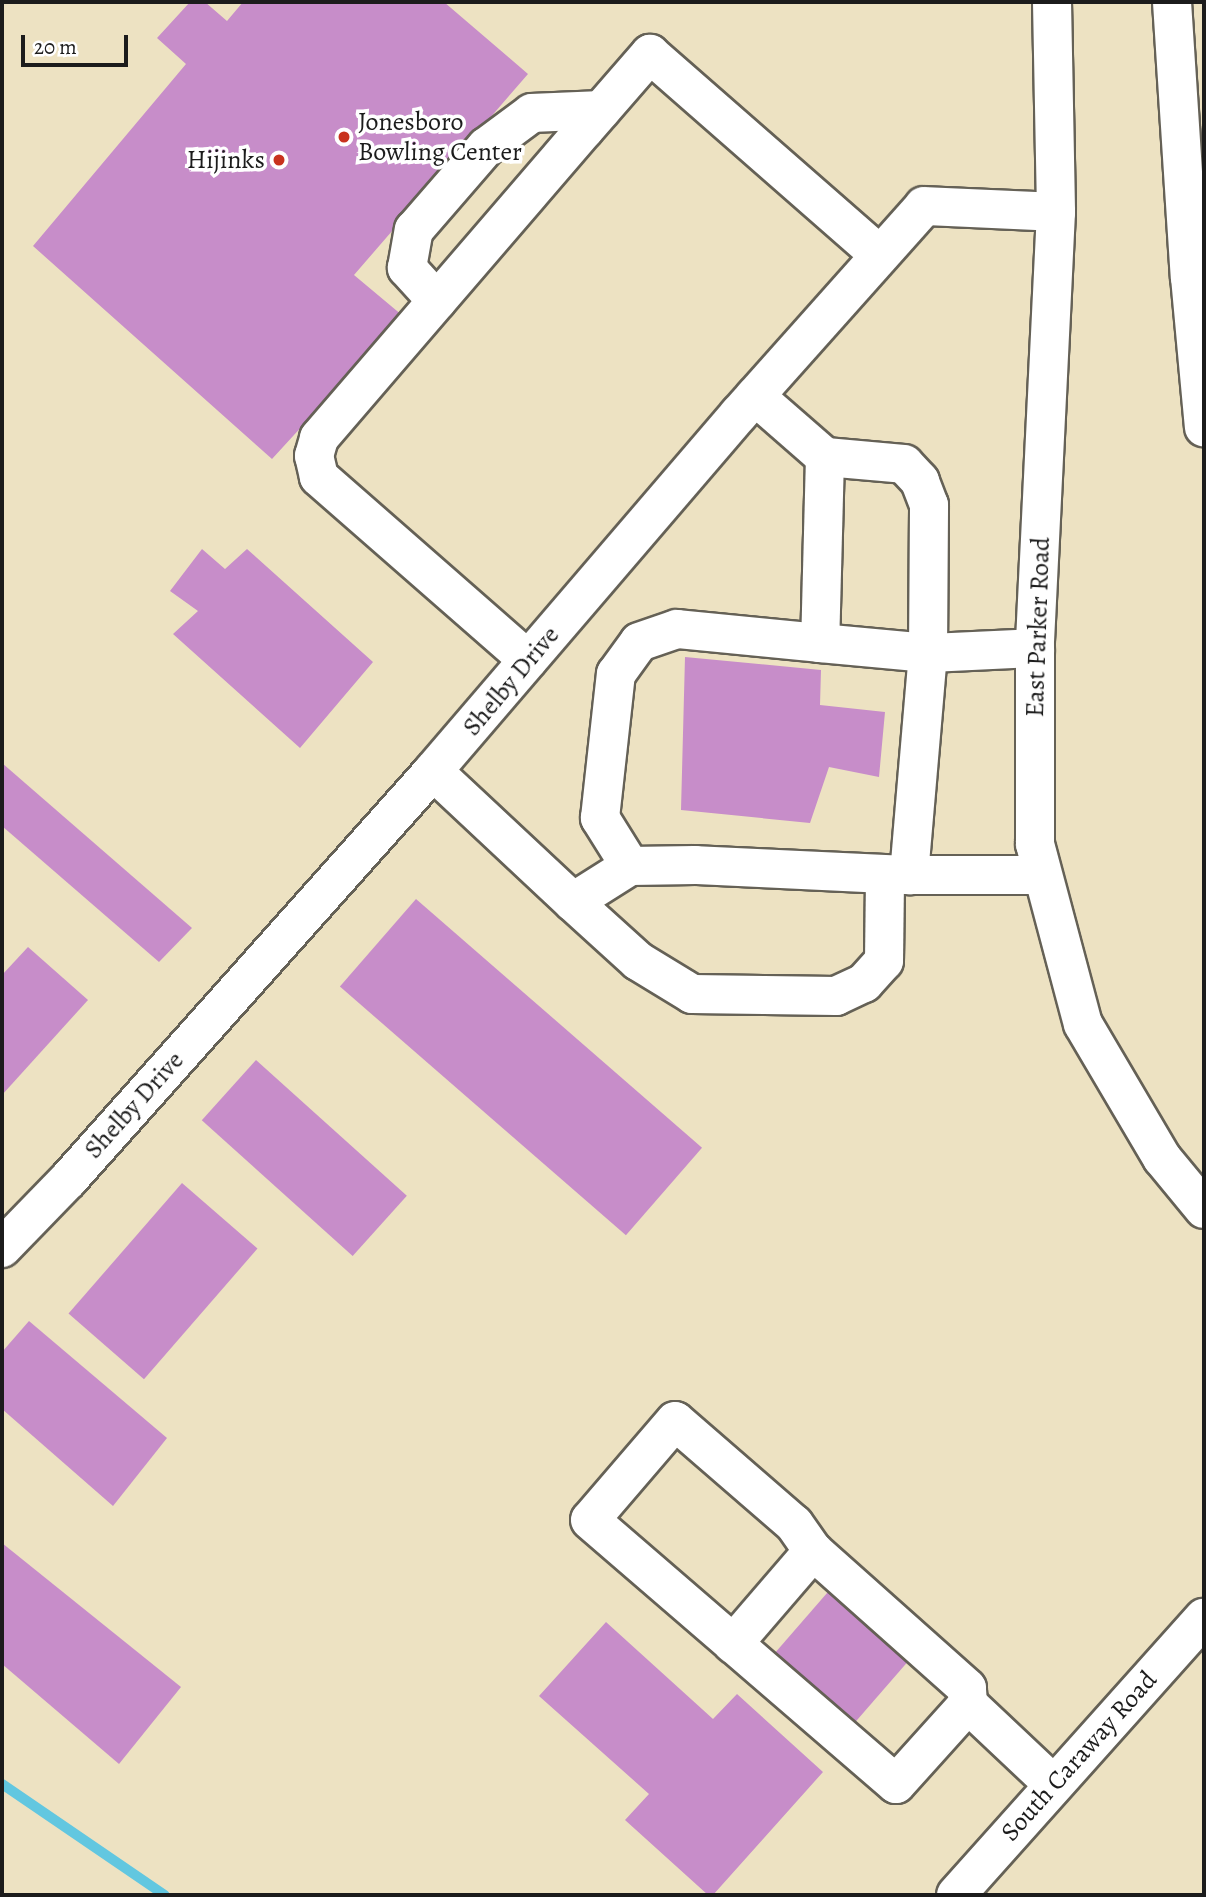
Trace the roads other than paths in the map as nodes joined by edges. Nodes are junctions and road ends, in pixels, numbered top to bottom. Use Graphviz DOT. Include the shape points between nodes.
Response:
graph roads {
  1 [pos="1052,2"];
  2 [pos="1172,2"];
  3 [pos="601,110"];
  4 [pos="1056,212"];
  5 [pos="880,255"];
  6 [pos="437,301"];
  7 [pos="755,396"];
  8 [pos="1204,427"];
  9 [pos="825,457"];
  10 [pos="820,643"];
  11 [pos="1035,648"];
  12 [pos="928,653"];
  13 [pos="528,660"];
  14 [pos="433,771"];
  15 [pos="630,866"];
  16 [pos="897,875"];
  17 [pos="1041,875"];
  18 [pos="573,902"];
  19 [pos="1204,1209"];
  20 [pos="2,1248"];
  21 [pos="813,1551"];
  22 [pos="1197,1640"];
  23 [pos="733,1644"];
  24 [pos="968,1704"];
  25 [pos="1053,1784"];
  26 [pos="956,1895"];
  1 -- 4 [label="main road, East Parker Road"];
  2 -- 8 [label="main road"];
  3 -- 5 [label="main road" via="650,54"];
  3 -- 6 [label="main road"];
  3 -- 6 [label="main road" via="533,113 486,147 414,230 407,268"];
  4 -- 5 [label="main road, Shelby Drive" via="924,206"];
  4 -- 11 [label="main road, East Parker Road"];
  5 -- 7 [label="main road, Shelby Drive"];
  6 -- 13 [label="main road" via="319,438 314,456 319,477"];
  7 -- 9 [label="main road"];
  7 -- 13 [label="main road, Shelby Drive"];
  9 -- 10 [label="main road"];
  9 -- 12 [label="main road" via="904,464 920,481 929,505"];
  10 -- 12 [label="main road"];
  10 -- 15 [label="main road" via="677,629 639,642 616,674 600,818"];
  11 -- 12 [label="main road"];
  11 -- 17 [label="main road, East Parker Road" via="1035,844"];
  12 -- 16 [label="main road"];
  13 -- 14 [label="main road, Shelby Drive"];
  14 -- 18 [label="main road"];
  14 -- 20 [label="main road, Shelby Drive"];
  15 -- 16 [label="main road"];
  15 -- 18 [label="main road"];
  16 -- 17 [label="main road"];
  16 -- 18 [label="main road" via="884,961 864,983 836,996 692,994 638,961"];
  17 -- 19 [label="main road, East Parker Road" via="1083,1024 1162,1158"];
  21 -- 23 [label="main road"];
  21 -- 23 [label="main road" via="794,1524 675,1421 590,1520"];
  21 -- 24 [label="main road" via="967,1688"];
  22 -- 25 [label="main road, South Caraway Road"];
  23 -- 24 [label="main road" via="896,1784"];
  24 -- 25 [label="main road"];
  25 -- 26 [label="main road, South Caraway Road"];
}
